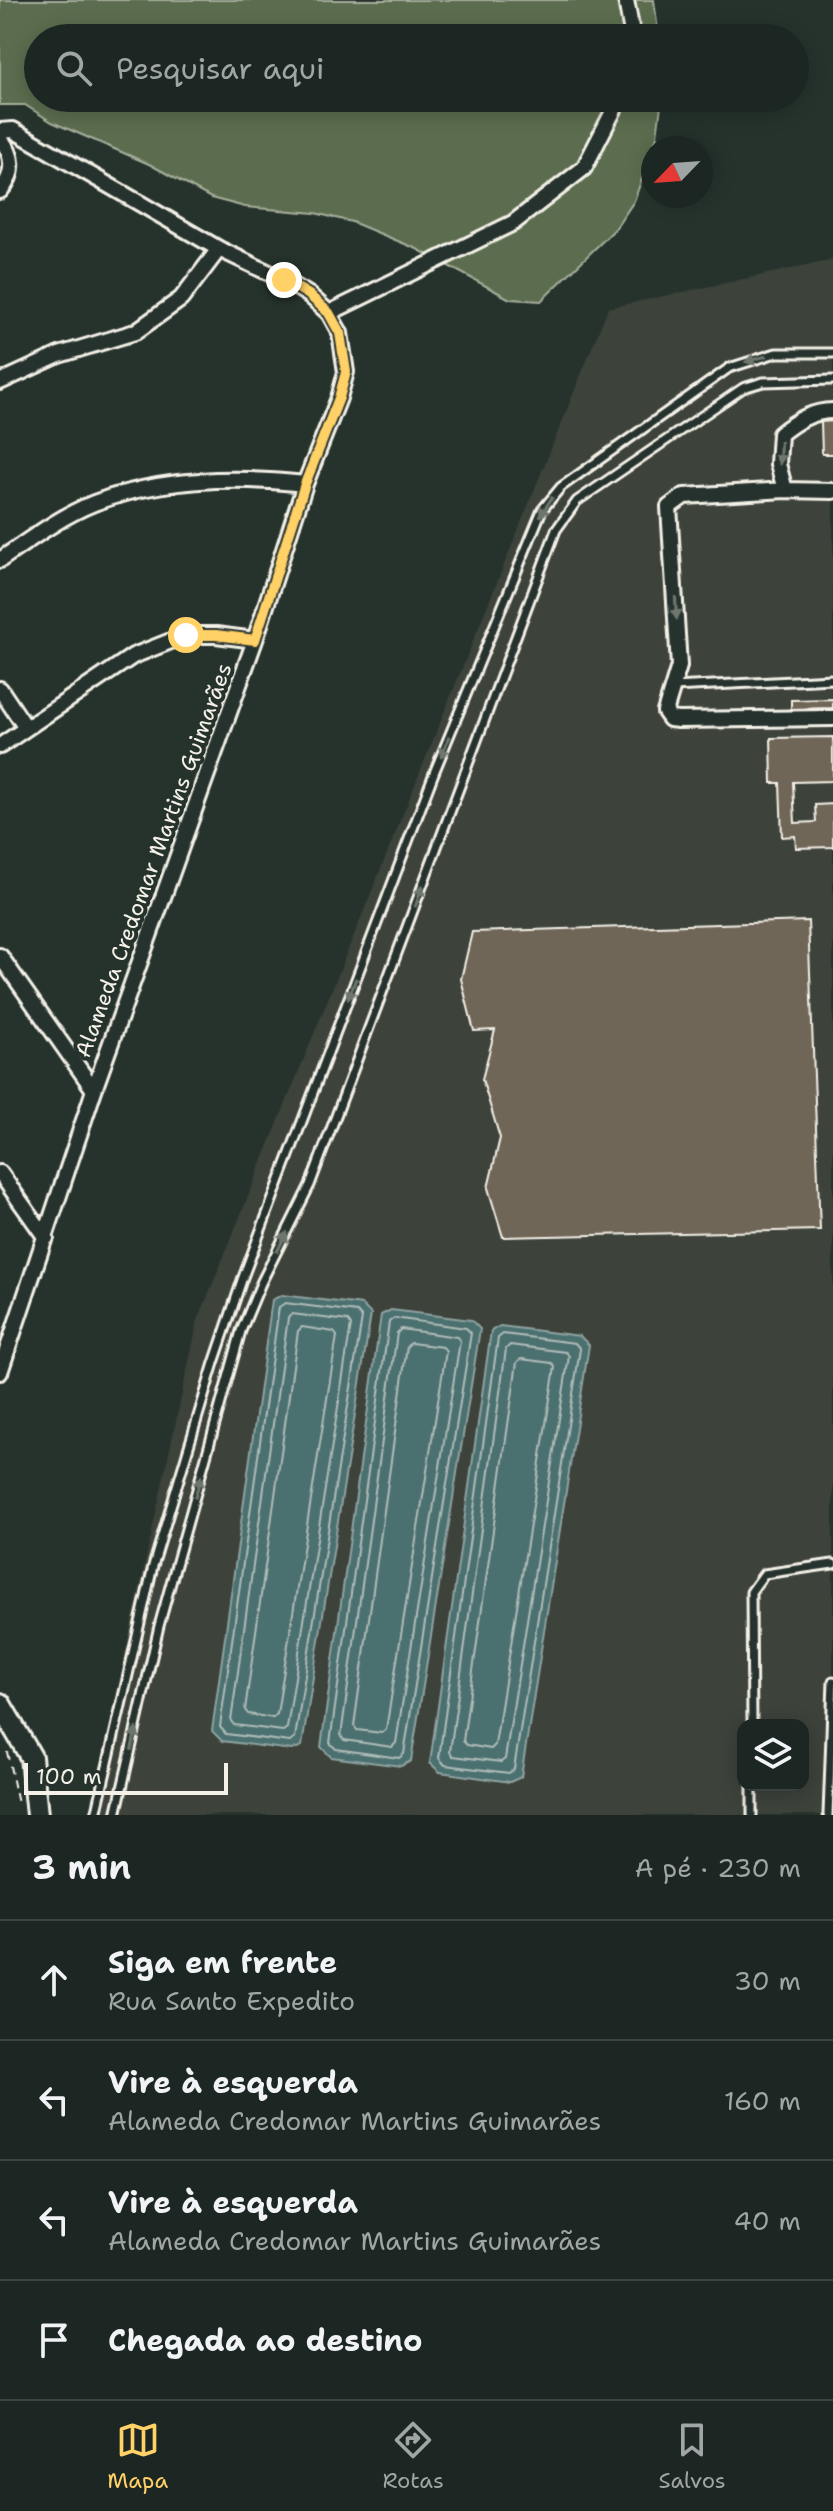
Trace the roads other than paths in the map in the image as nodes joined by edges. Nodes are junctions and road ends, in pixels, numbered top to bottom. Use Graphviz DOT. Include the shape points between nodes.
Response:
graph roads {
  1 [pos="626,0"];
  2 [pos="630,24"];
  3 [pos="613,112"];
  4 [pos="0,131"];
  5 [pos="0,139"];
  6 [pos="0,191"];
  7 [pos="219,249"];
  8 [pos="329,313"];
  9 [pos="833,353"];
  10 [pos="833,380"];
  11 [pos="0,382"];
  12 [pos="833,411"];
  13 [pos="305,484"];
  14 [pos="785,490"];
  15 [pos="833,491"];
  16 [pos="0,560"];
  17 [pos="255,640"];
  18 [pos="833,679"];
  19 [pos="673,687"];
  20 [pos="0,689"];
  21 [pos="833,718"];
  22 [pos="26,728"];
  23 [pos="0,746"];
  24 [pos="0,956"];
  25 [pos="94,1090"];
  26 [pos="0,1173"];
  27 [pos="46,1238"];
  28 [pos="0,1372"];
  29 [pos="833,1564"];
  30 [pos="833,1681"];
  31 [pos="833,1688"];
  32 [pos="0,1704"];
  33 [pos="752,1719"];
  34 [pos="752,1791"];
  35 [pos="28,1811"];
  36 [pos="96,1815"];
  37 [pos="116,1815"];
  38 [pos="752,1815"];
  39 [pos="828,1815"];
  1 -- 2 [label="street"];
  3 -- 8 [label="street" via="584,168 513,223"];
  4 -- 7 [label="street" via="13,130"];
  5 -- 6 [label="street" via="12,167"];
  7 -- 8 [label="street" via="284,280"];
  7 -- 11 [label="street" via="181,299 135,332 59,355"];
  8 -- 13 [label="street, Alameda Credomar Martins Guimarães" via="340,333 346,372"];
  9 -- 36 [label="lane, one-way" via="776,353 729,368 561,487 542,510 429,788 218,1349 153,1566"];
  37 -- 10 [label="lane, one-way" via="159,1626 241,1331 321,1158 556,530 577,501 743,388 763,382"];
  12 -- 14 [label="street, one-way" via="818,411 780,434 778,464"];
  13 -- 16 [label="street" via="192,481 147,488 93,504"];
  13 -- 17 [label="street, Alameda Credomar Martins Guimarães"];
  14 -- 15 [label="street"];
  14 -- 19 [label="street, one-way" via="684,496 669,507 679,666"];
  17 -- 22 [label="street" via="186,635 133,656"];
  17 -- 25 [label="street, Alameda Credomar Martins Guimarães"];
  18 -- 19 [label="lane"];
  19 -- 21 [label="street" via="665,712 670,719"];
  20 -- 22 [label="street"];
  22 -- 23 [label="street"];
  24 -- 25 [label="street"];
  25 -- 27 [label="street, Alameda Credomar Martins Guimarães"];
  26 -- 27 [label="street"];
  27 -- 28 [label="street, Alameda Credomar Martins Guimarães"];
  29 -- 33 [label="lane" via="764,1574 751,1592"];
  30 -- 31 [label="lane"];
  31 -- 39 [label="lane"];
  32 -- 35 [label="street" via="31,1757"];
  34 -- 38 [label="lane"];
}
